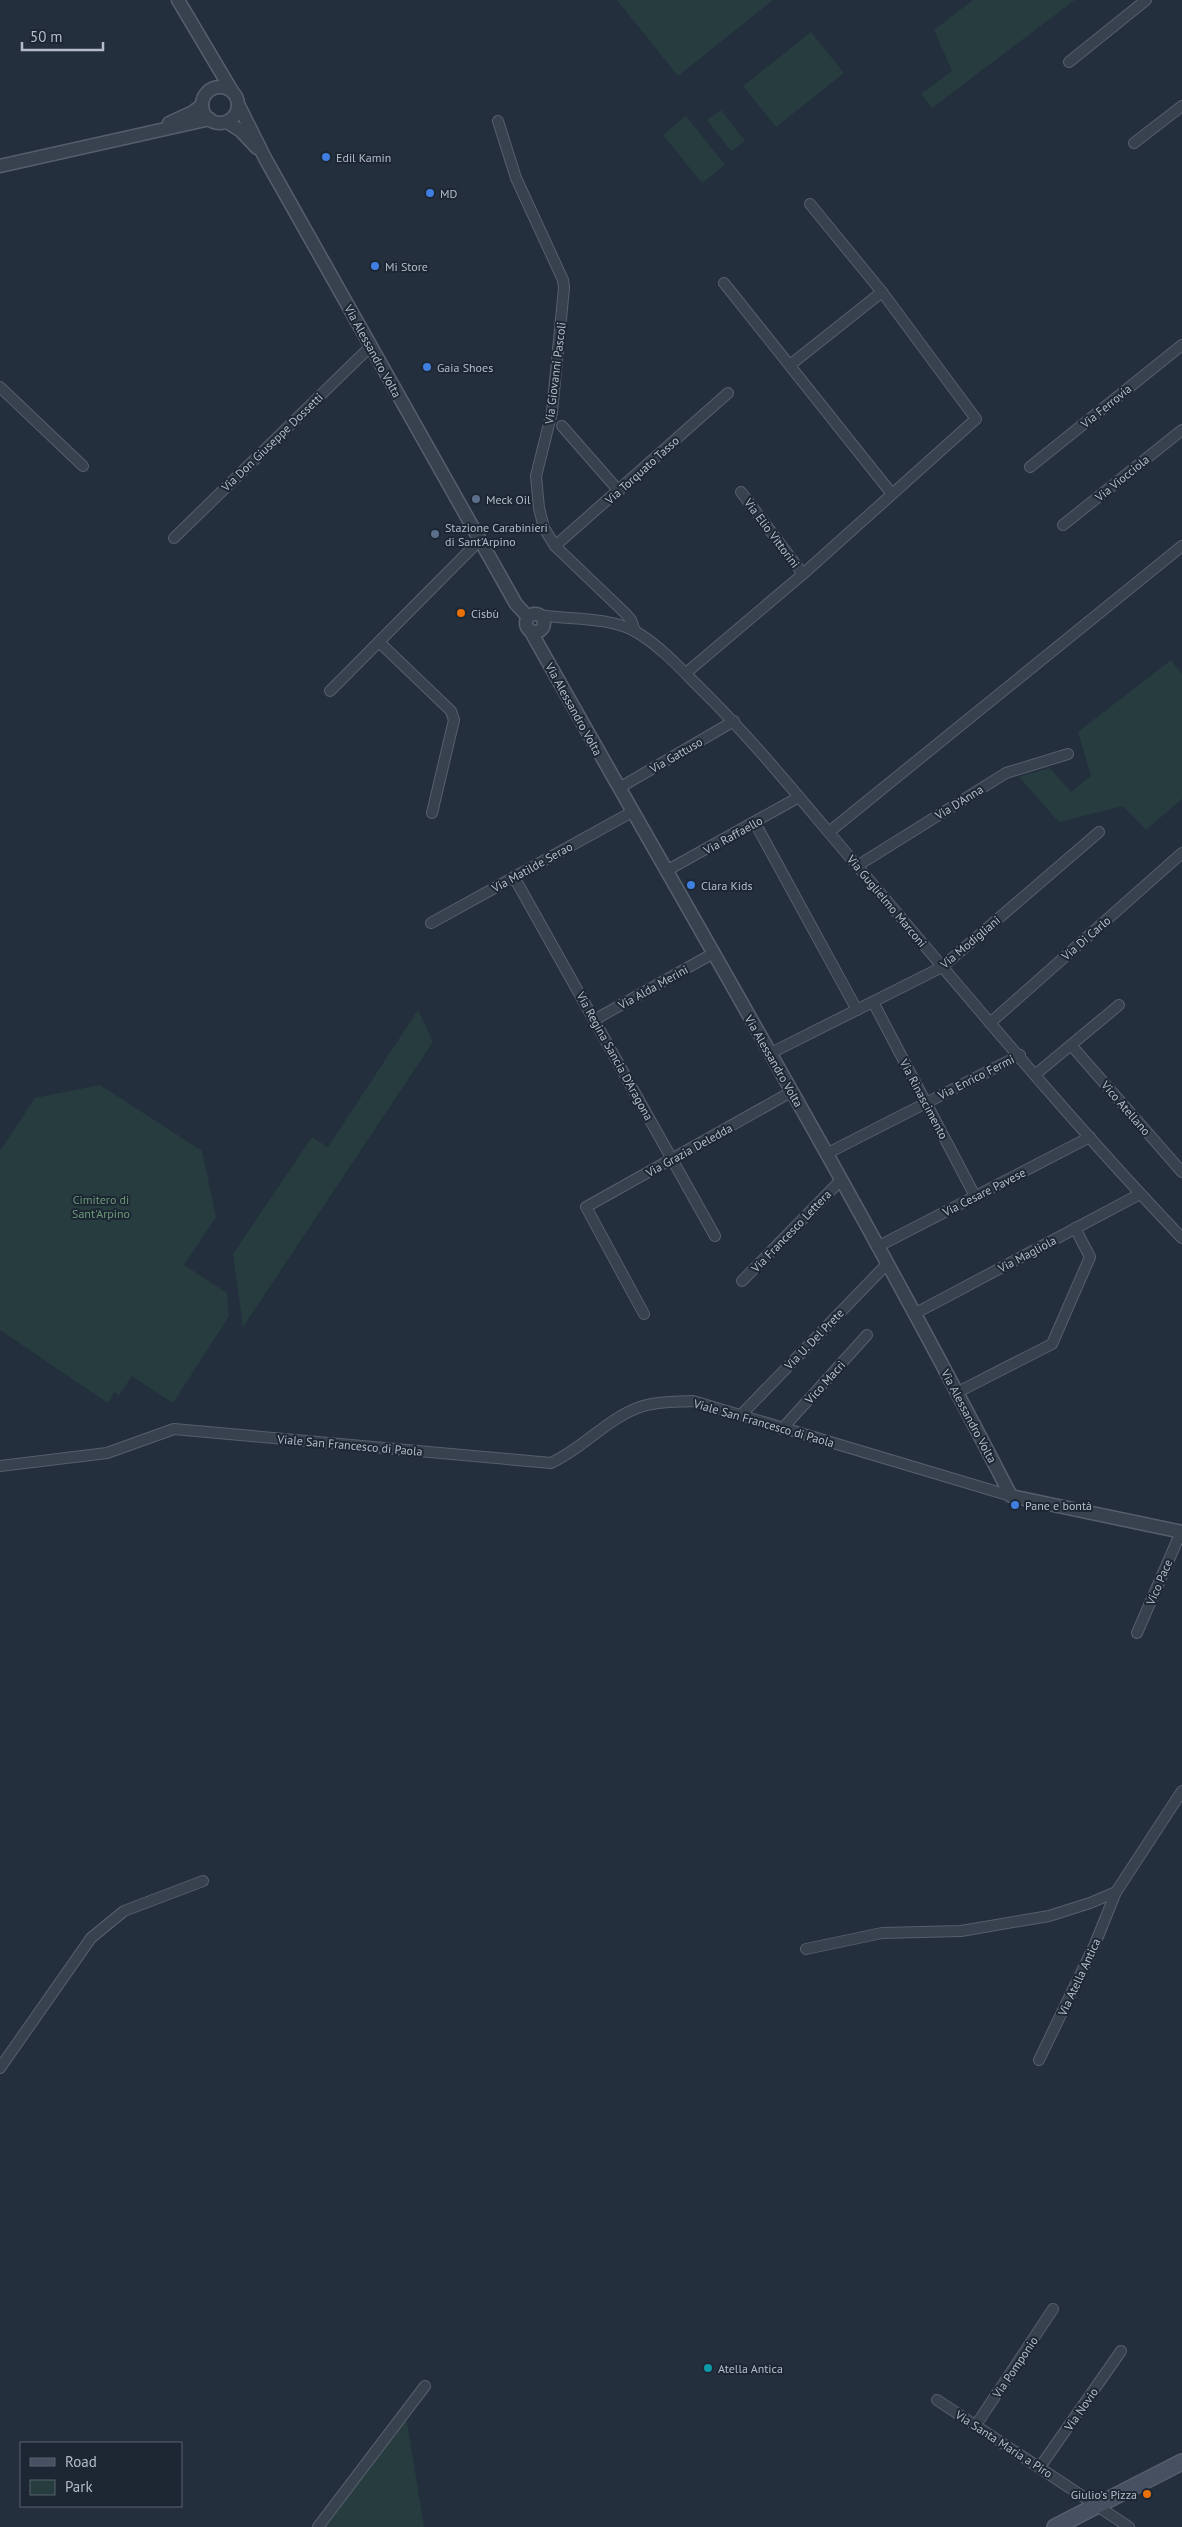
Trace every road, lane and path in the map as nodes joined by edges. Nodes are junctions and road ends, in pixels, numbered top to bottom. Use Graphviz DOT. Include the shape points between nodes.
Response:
graph roads {
  1 [pos="178,0"];
  2 [pos="1146,0"];
  3 [pos="211,55"];
  4 [pos="1069,62"];
  5 [pos="212,89"];
  6 [pos="232,91"];
  7 [pos="202,105"];
  8 [pos="239,106"];
  9 [pos="1182,106"];
  10 [pos="210,119"];
  11 [pos="498,121"];
  12 [pos="227,122"];
  13 [pos="149,133"];
  14 [pos="1134,143"];
  15 [pos="266,160"];
  16 [pos="0,166"];
  17 [pos="810,204"];
  18 [pos="724,283"];
  19 [pos="882,292"];
  20 [pos="1182,345"];
  21 [pos="371,346"];
  22 [pos="790,365"];
  23 [pos="0,386"];
  24 [pos="728,392"];
  25 [pos="562,426"];
  26 [pos="1182,430"];
  27 [pos="83,466"];
  28 [pos="1030,467"];
  29 [pos="619,490"];
  30 [pos="741,492"];
  31 [pos="892,494"];
  32 [pos="1062,525"];
  33 [pos="174,538"];
  34 [pos="480,540"];
  35 [pos="555,546"];
  36 [pos="1182,546"];
  37 [pos="803,574"];
  38 [pos="535,622"];
  39 [pos="635,631"];
  40 [pos="379,642"];
  41 [pos="686,673"];
  42 [pos="330,691"];
  43 [pos="734,721"];
  44 [pos="1068,754"];
  45 [pos="618,788"];
  46 [pos="799,797"];
  47 [pos="632,812"];
  48 [pos="432,813"];
  49 [pos="755,823"];
  50 [pos="829,832"];
  51 [pos="1099,832"];
  52 [pos="1182,853"];
  53 [pos="858,866"];
  54 [pos="666,871"];
  55 [pos="514,877"];
  56 [pos="431,923"];
  57 [pos="712,954"];
  58 [pos="942,967"];
  59 [pos="873,1002"];
  60 [pos="1120,1005"];
  61 [pos="857,1010"];
  62 [pos="594,1020"];
  63 [pos="990,1023"];
  64 [pos="1071,1045"];
  65 [pos="769,1054"];
  66 [pos="1020,1055"];
  67 [pos="1036,1074"];
  68 [pos="791,1092"];
  69 [pos="925,1103"];
  70 [pos="1090,1137"];
  71 [pos="826,1154"];
  72 [pos="672,1159"];
  73 [pos="1182,1172"];
  74 [pos="841,1180"];
  75 [pos="1140,1194"];
  76 [pos="975,1196"];
  77 [pos="1075,1228"];
  78 [pos="716,1236"];
  79 [pos="1182,1238"];
  80 [pos="877,1247"];
  81 [pos="887,1264"];
  82 [pos="742,1281"];
  83 [pos="644,1314"];
  84 [pos="914,1314"];
  85 [pos="868,1335"];
  86 [pos="958,1392"];
  87 [pos="741,1414"];
  88 [pos="782,1429"];
  89 [pos="0,1466"];
  90 [pos="1011,1496"];
  91 [pos="1181,1532"];
  92 [pos="1137,1633"];
  93 [pos="1182,1791"];
  94 [pos="203,1881"];
  95 [pos="1116,1892"];
  96 [pos="806,1949"];
  97 [pos="1039,2060"];
  98 [pos="0,2068"];
  99 [pos="1053,2309"];
  100 [pos="1121,2351"];
  101 [pos="425,2386"];
  102 [pos="937,2400"];
  103 [pos="976,2425"];
  104 [pos="1182,2462"];
  105 [pos="1040,2467"];
  106 [pos="1096,2506"];
  107 [pos="318,2527"];
  108 [pos="1055,2527"];
  109 [pos="1128,2527"];
  1 -- 3 [label="street"];
  2 -- 4 [label="street"];
  3 -- 5 [label="street" via="215,69"];
  3 -- 6 [label="street"];
  5 -- 6 [label="street" via="222,87"];
  5 -- 7 [label="street"];
  6 -- 8 [label="street"];
  7 -- 10 [label="street"];
  7 -- 13 [label="street"];
  8 -- 12 [label="street" via="235,116"];
  8 -- 15 [label="street, Via Alessandro Volta"];
  9 -- 14 [label="street"];
  10 -- 12 [label="street"];
  10 -- 13 [label="street"];
  11 -- 35 [label="street, Via Giovanni Pascoli" via="516,178 564,288 552,412 536,476 544,528"];
  12 -- 15 [label="street, Via Alessandro Volta" via="241,131"];
  13 -- 16 [label="street"];
  15 -- 21 [label="street, Via Alessandro Volta"];
  17 -- 19 [label="street"];
  18 -- 22 [label="street"];
  19 -- 22 [label="street"];
  19 -- 31 [label="street" via="976,419"];
  20 -- 28 [label="street, Via Ferrovia"];
  21 -- 33 [label="street, Via Don Giuseppe Dossetti"];
  21 -- 34 [label="street, Via Alessandro Volta"];
  22 -- 31 [label="street"];
  23 -- 27 [label="street"];
  24 -- 29 [label="street, Via Torquato Tasso"];
  25 -- 29 [label="street"];
  26 -- 32 [label="street, Via Viocciola"];
  29 -- 35 [label="street, Via Torquato Tasso"];
  30 -- 37 [label="street, Via Elio Vittorini"];
  31 -- 37 [label="street"];
  34 -- 38 [label="street, Via Alessandro Volta" via="516,604"];
  34 -- 40 [label="street"];
  35 -- 39 [label="street, Via Giovanni Pascoli" via="631,620"];
  36 -- 50 [label="street"];
  37 -- 41 [label="street"];
  38 -- 39 [label="street, Via Guglielmo Marconi" via="558,618 616,625"];
  38 -- 45 [label="street, Via Alessandro Volta"];
  39 -- 41 [label="street, Via Guglielmo Marconi"];
  40 -- 42 [label="street"];
  40 -- 48 [label="street" via="451,711 454,720"];
  41 -- 43 [label="street, Via Guglielmo Marconi"];
  43 -- 45 [label="street, Via Gattuso"];
  43 -- 46 [label="street, Via Guglielmo Marconi"];
  44 -- 53 [label="street, Via D'Anna" via="1006,773"];
  45 -- 47 [label="street, Via Alessandro Volta"];
  46 -- 49 [label="street, Via Raffaello"];
  46 -- 50 [label="street, Via Guglielmo Marconi"];
  47 -- 54 [label="street, Via Alessandro Volta"];
  47 -- 55 [label="street, Via Matilde Serao"];
  49 -- 54 [label="street, Via Raffaello"];
  49 -- 61 [label="street"];
  50 -- 53 [label="street, Via Guglielmo Marconi"];
  51 -- 58 [label="street, Via Modigliani"];
  52 -- 63 [label="street, Via Di Carlo"];
  53 -- 58 [label="street, Via Guglielmo Marconi"];
  54 -- 57 [label="street, Via Alessandro Volta"];
  55 -- 56 [label="street, Via Matilde Serao"];
  55 -- 62 [label="street, Via Regina Sancia D'Aragona"];
  57 -- 62 [label="street, Via Alda Merini"];
  57 -- 65 [label="street, Via Alessandro Volta"];
  58 -- 59 [label="street, Via Modigliani"];
  58 -- 63 [label="street, Via Guglielmo Marconi"];
  59 -- 61 [label="street, Via Modigliani"];
  59 -- 69 [label="street, Via Rinascimento"];
  60 -- 64 [label="street"];
  61 -- 65 [label="street, Via Modigliani"];
  62 -- 72 [label="street, Via Regina Sancia D'Aragona"];
  63 -- 66 [label="street, Via Guglielmo Marconi"];
  64 -- 67 [label="street"];
  64 -- 73 [label="street, Vico Atellano"];
  65 -- 68 [label="street, Via Alessandro Volta"];
  66 -- 67 [label="street, Via Guglielmo Marconi"];
  66 -- 69 [label="street, Via Enrico Fermi"];
  67 -- 70 [label="street, Via Guglielmo Marconi"];
  68 -- 71 [label="street, Via Alessandro Volta"];
  68 -- 72 [label="street, Via Grazia Deledda"];
  69 -- 71 [label="street, Via Enrico Fermi"];
  69 -- 76 [label="street, Via Rinascimento"];
  70 -- 75 [label="street, Via Guglielmo Marconi"];
  70 -- 76 [label="street, Via Cesare Pavese"];
  71 -- 74 [label="street, Via Alessandro Volta"];
  72 -- 78 [label="street, Via Regina Sancia D'Aragona"];
  72 -- 83 [label="street, Via Grazia Deledda" via="586,1208"];
  74 -- 80 [label="street, Via Alessandro Volta"];
  74 -- 82 [label="street, Via Francesco Lettera"];
  75 -- 77 [label="street, Via Magliola"];
  75 -- 79 [label="street, Via Guglielmo Marconi"];
  76 -- 80 [label="street, Via Cesare Pavese"];
  77 -- 84 [label="street, Via Magliola"];
  77 -- 86 [label="street" via="1090,1257 1052,1344"];
  80 -- 81 [label="street, Via Alessandro Volta"];
  81 -- 84 [label="street, Via Alessandro Volta"];
  81 -- 87 [label="street, Via U. Del Prete"];
  84 -- 86 [label="street, Via Alessandro Volta"];
  85 -- 88 [label="street, Vico Macrì"];
  86 -- 90 [label="street, Via Alessandro Volta"];
  87 -- 88 [label="street, Viale San Francesco di Paola"];
  87 -- 89 [label="street, Viale San Francesco di Paola" via="693,1401 642,1406 614,1420 565,1457 551,1463 174,1430 107,1453"];
  88 -- 90 [label="street, Viale San Francesco di Paola"];
  90 -- 91 [label="street, Viale San Francesco di Paola"];
  91 -- 92 [label="street, Vico Pace"];
  93 -- 95 [label="street, Via Atella Antica"];
  94 -- 98 [label="street" via="124,1911 91,1938"];
  95 -- 96 [label="street" via="1050,1916 961,1931 879,1933"];
  95 -- 97 [label="street, Via Atella Antica" via="1095,1944"];
  99 -- 103 [label="street, Via Pomponio"];
  100 -- 105 [label="street, Via Novio"];
  101 -- 107 [label="street"];
  102 -- 103 [label="street, Via Santa Maria a Piro"];
  103 -- 105 [label="street, Via Santa Maria a Piro"];
  104 -- 106 [label="main road"];
  105 -- 106 [label="street, Via Santa Maria a Piro"];
  106 -- 108 [label="main road"];
  106 -- 109 [label="street, Via Santa Maria a Piro"];
}
